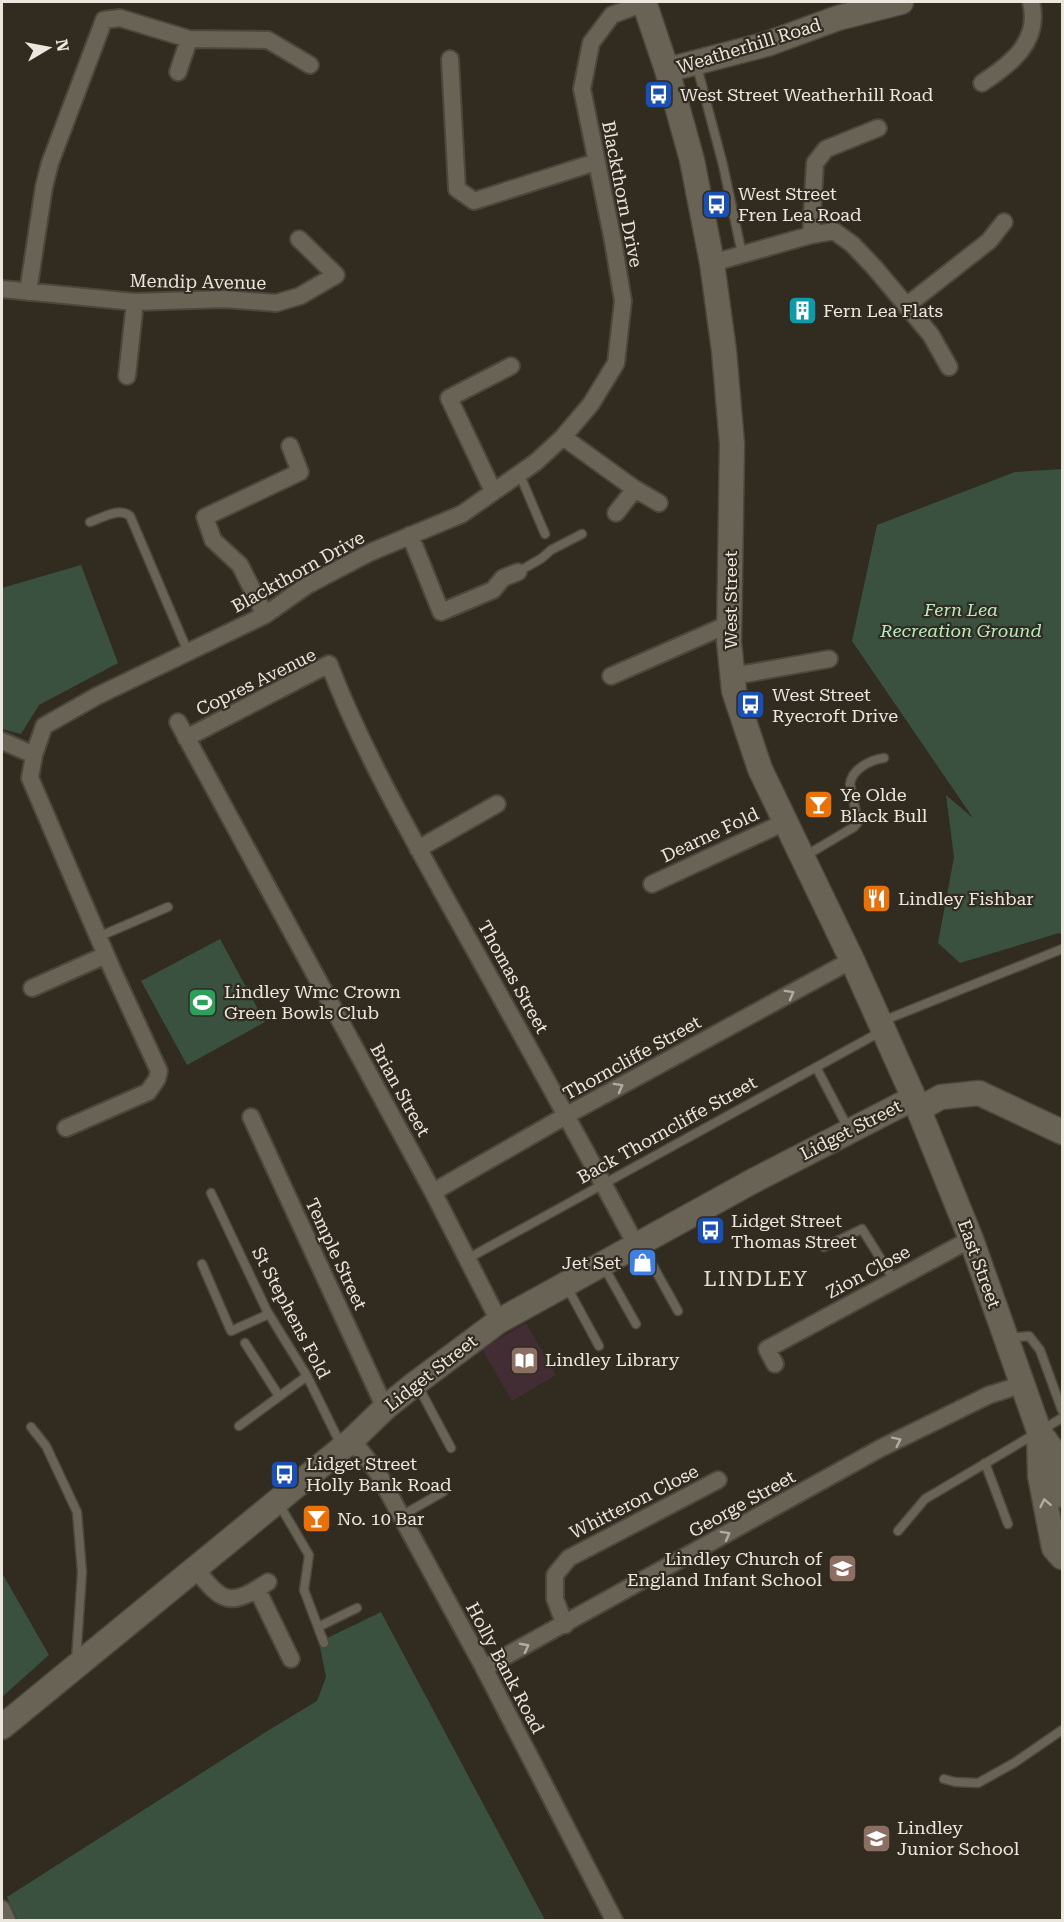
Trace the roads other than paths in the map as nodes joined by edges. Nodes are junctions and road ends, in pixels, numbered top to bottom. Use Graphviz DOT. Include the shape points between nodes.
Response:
graph roads {
  1 [pos="644,2"];
  2 [pos="900,2"];
  3 [pos="1031,2"];
  4 [pos="189,39"];
  5 [pos="450,60"];
  6 [pos="696,63"];
  7 [pos="310,65"];
  8 [pos="667,70"];
  9 [pos="178,72"];
  10 [pos="982,83"];
  11 [pos="878,128"];
  12 [pos="596,162"];
  13 [pos="1004,222"];
  14 [pos="811,235"];
  15 [pos="299,239"];
  16 [pos="742,254"];
  17 [pos="712,263"];
  18 [pos="2,289"];
  19 [pos="28,292"];
  20 [pos="135,302"];
  21 [pos="906,306"];
  22 [pos="511,366"];
  23 [pos="949,367"];
  24 [pos="127,376"];
  25 [pos="563,437"];
  26 [pos="290,446"];
  27 [pos="519,473"];
  28 [pos="635,489"];
  29 [pos="493,491"];
  30 [pos="659,503"];
  31 [pos="616,513"];
  32 [pos="90,522"];
  33 [pos="545,534"];
  34 [pos="582,534"];
  35 [pos="410,535"];
  36 [pos="518,572"];
  37 [pos="265,615"];
  38 [pos="729,624"];
  39 [pos="188,652"];
  40 [pos="829,659"];
  41 [pos="611,675"];
  42 [pos="733,676"];
  43 [pos="335,681"];
  44 [pos="178,722"];
  45 [pos="186,738"];
  46 [pos="2,741"];
  47 [pos="34,755"];
  48 [pos="884,758"];
  49 [pos="497,804"];
  50 [pos="785,822"];
  51 [pos="418,849"];
  52 [pos="802,857"];
  53 [pos="652,884"];
  54 [pos="168,907"];
  55 [pos="98,937"];
  56 [pos="1062,949"];
  57 [pos="106,955"];
  58 [pos="852,960"];
  59 [pos="32,988"];
  60 [pos="882,1026"];
  61 [pos="816,1067"];
  62 [pos="917,1103"];
  63 [pos="567,1115"];
  64 [pos="251,1117"];
  65 [pos="66,1128"];
  66 [pos="850,1131"];
  67 [pos="1062,1132"];
  68 [pos="604,1184"];
  69 [pos="211,1192"];
  70 [pos="433,1192"];
  71 [pos="971,1239"];
  72 [pos="638,1244"];
  73 [pos="824,1248"];
  74 [pos="467,1259"];
  75 [pos="202,1264"];
  76 [pos="603,1264"];
  77 [pos="894,1280"];
  78 [pos="565,1284"];
  79 [pos="678,1311"];
  80 [pos="269,1314"];
  81 [pos="499,1321"];
  82 [pos="636,1324"];
  83 [pos="1007,1338"];
  84 [pos="245,1343"];
  85 [pos="599,1346"];
  86 [pos="775,1364"];
  87 [pos="307,1376"];
  88 [pos="416,1383"];
  89 [pos="1024,1384"];
  90 [pos="279,1396"];
  91 [pos="385,1408"];
  92 [pos="1062,1410"];
  93 [pos="1062,1418"];
  94 [pos="239,1426"];
  95 [pos="31,1427"];
  96 [pos="1039,1431"];
  97 [pos="347,1444"];
  98 [pos="452,1448"];
  99 [pos="986,1463"];
  100 [pos="718,1480"];
  101 [pos="443,1492"];
  102 [pos="1062,1495"];
  103 [pos="278,1501"];
  104 [pos="401,1516"];
  105 [pos="1008,1524"];
  106 [pos="898,1531"];
  107 [pos="1062,1557"];
  108 [pos="195,1568"];
  109 [pos="357,1608"];
  110 [pos="565,1625"];
  111 [pos="318,1627"];
  112 [pos="324,1643"];
  113 [pos="291,1659"];
  114 [pos="75,1666"];
  115 [pos="484,1668"];
  116 [pos="2,1727"];
  117 [pos="1062,1730"];
  118 [pos="944,1779"];
  119 [pos="2,1909"];
  120 [pos="7,1920"];
  121 [pos="614,1920"];
  1 -- 8 [label="street, West Street"];
  1 -- 12 [label="street, Blackthorn Drive" via="612,15 591,43 582,89"];
  2 -- 6 [label="street, Weatherhill Road"];
  3 -- 10 [label="street" via="1032,28 1024,47 1009,65"];
  4 -- 7 [label="street" via="268,40"];
  4 -- 9 [label="street"];
  4 -- 19 [label="street" via="120,18 104,20 48,171"];
  5 -- 12 [label="street" via="458,189 474,201"];
  6 -- 8 [label="street, Weatherhill Road"];
  6 -- 16 [label="lane"];
  8 -- 17 [label="street, West Street" via="692,159"];
  11 -- 14 [label="street" via="826,149 815,163"];
  12 -- 25 [label="street, Blackthorn Drive" via="622,302 616,363 591,404"];
  13 -- 21 [label="street" via="989,241"];
  14 -- 16 [label="street"];
  14 -- 21 [label="street" via="834,231 852,244"];
  15 -- 20 [label="street, Mendip Avenue" via="336,276 300,296 276,303 224,299"];
  16 -- 17 [label="street"];
  17 -- 38 [label="street, West Street" via="732,444"];
  18 -- 19 [label="street, Mendip Avenue"];
  19 -- 20 [label="street, Mendip Avenue"];
  20 -- 24 [label="street"];
  21 -- 23 [label="street" via="931,335"];
  22 -- 29 [label="street" via="449,398"];
  25 -- 27 [label="street, Blackthorn Drive"];
  25 -- 28 [label="street"];
  26 -- 37 [label="street" via="300,472 205,517 213,540 240,565"];
  27 -- 29 [label="street, Blackthorn Drive"];
  27 -- 33 [label="lane"];
  28 -- 30 [label="street"];
  28 -- 31 [label="street"];
  29 -- 35 [label="street, Blackthorn Drive" via="462,513"];
  32 -- 39 [label="lane" via="118,512 130,516"];
  34 -- 36 [label="lane"];
  35 -- 36 [label="street" via="441,612 493,590 503,578"];
  35 -- 37 [label="street, Blackthorn Drive" via="306,586"];
  37 -- 39 [label="street, Blackthorn Drive"];
  38 -- 41 [label="street"];
  38 -- 42 [label="street, West Street"];
  39 -- 47 [label="street, Blackthorn Drive" via="44,726"];
  40 -- 42 [label="street"];
  42 -- 50 [label="street, West Street" via="734,691 760,769"];
  43 -- 45 [label="street, Copres Avenue" via="329,664"];
  43 -- 51 [label="street, Thomas Street"];
  44 -- 45 [label="street, Brian Street"];
  45 -- 70 [label="street, Brian Street"];
  46 -- 47 [label="street"];
  47 -- 55 [label="street, Blackthorn Drive" via="30,778"];
  48 -- 52 [label="lane" via="873,760 851,778 858,822 854,827"];
  49 -- 51 [label="street"];
  50 -- 52 [label="street, West Street"];
  50 -- 53 [label="street, Dearne Fold"];
  51 -- 63 [label="street, Thomas Street"];
  52 -- 58 [label="street, West Street"];
  54 -- 55 [label="lane"];
  55 -- 57 [label="street, Blackthorn Drive"];
  56 -- 60 [label="lane, Back Thorncliffe Street"];
  57 -- 59 [label="street"];
  57 -- 65 [label="street, Blackthorn Drive" via="159,1071 148,1092"];
  58 -- 60 [label="street, West Street"];
  63 -- 58 [label="street, Thorncliffe Street, one-way"];
  60 -- 61 [label="lane, Back Thorncliffe Street"];
  60 -- 62 [label="street, West Street"];
  61 -- 66 [label="lane"];
  61 -- 68 [label="lane, Back Thorncliffe Street"];
  62 -- 66 [label="street, Lidget Street"];
  62 -- 67 [label="street, Lidget Street" via="979,1093"];
  62 -- 71 [label="street, East Street"];
  63 -- 68 [label="street, Thomas Street"];
  63 -- 70 [label="street, Thorncliffe Street"];
  64 -- 91 [label="street, Temple Street"];
  66 -- 72 [label="street, Lidget Street"];
  68 -- 72 [label="street, Thomas Street"];
  68 -- 74 [label="lane, Back Thorncliffe Street"];
  69 -- 80 [label="lane, St Stephens Fold"];
  70 -- 74 [label="street, Brian Street"];
  71 -- 77 [label="street, Zion Close"];
  71 -- 83 [label="street, East Street"];
  72 -- 76 [label="street, Lidget Street"];
  72 -- 79 [label="lane"];
  73 -- 77 [label="lane" via="862,1228"];
  74 -- 81 [label="street, Brian Street"];
  75 -- 80 [label="lane" via="231,1331"];
  76 -- 78 [label="street, Lidget Street"];
  76 -- 82 [label="lane"];
  77 -- 86 [label="street, Zion Close" via="767,1348"];
  78 -- 81 [label="street, Lidget Street"];
  78 -- 85 [label="lane"];
  80 -- 87 [label="lane, St Stephens Fold"];
  81 -- 88 [label="street, Lidget Street"];
  83 -- 89 [label="street, East Street"];
  83 -- 92 [label="lane" via="1029,1336 1040,1350"];
  84 -- 90 [label="lane"];
  87 -- 90 [label="lane"];
  87 -- 97 [label="lane, St Stephens Fold"];
  88 -- 91 [label="street, Lidget Street"];
  88 -- 98 [label="lane"];
  89 -- 96 [label="street, East Street"];
  110 -- 89 [label="street, George Street, one-way" via="881,1448 988,1395"];
  90 -- 94 [label="lane"];
  91 -- 97 [label="street, Lidget Street"];
  93 -- 96 [label="lane"];
  95 -- 114 [label="lane" via="46,1446 77,1512 82,1572"];
  96 -- 99 [label="lane"];
  96 -- 102 [label="street, East Street" via="1056,1455"];
  107 -- 96 [label="street, East Street, one-way" via="1054,1548 1040,1476"];
  97 -- 103 [label="street, Lidget Street"];
  97 -- 104 [label="street, Holly Bank Road" via="378,1473"];
  99 -- 105 [label="lane"];
  99 -- 106 [label="lane" via="925,1499"];
  100 -- 110 [label="street, Whitteron Close" via="568,1558 555,1575 555,1599"];
  101 -- 104 [label="lane"];
  103 -- 108 [label="street, Lidget Street"];
  103 -- 111 [label="lane" via="309,1555 304,1590"];
  104 -- 115 [label="street, Holly Bank Road"];
  108 -- 113 [label="street" via="211,1589 227,1598 244,1597 262,1585"];
  108 -- 114 [label="street, Lidget Street"];
  109 -- 111 [label="lane"];
  115 -- 110 [label="street, George Street, one-way"];
  111 -- 112 [label="lane"];
  114 -- 116 [label="street, Lidget Street"];
  115 -- 121 [label="street, Holly Bank Road"];
  117 -- 118 [label="lane" via="978,1783"];
  119 -- 120 [label="street"];
}
